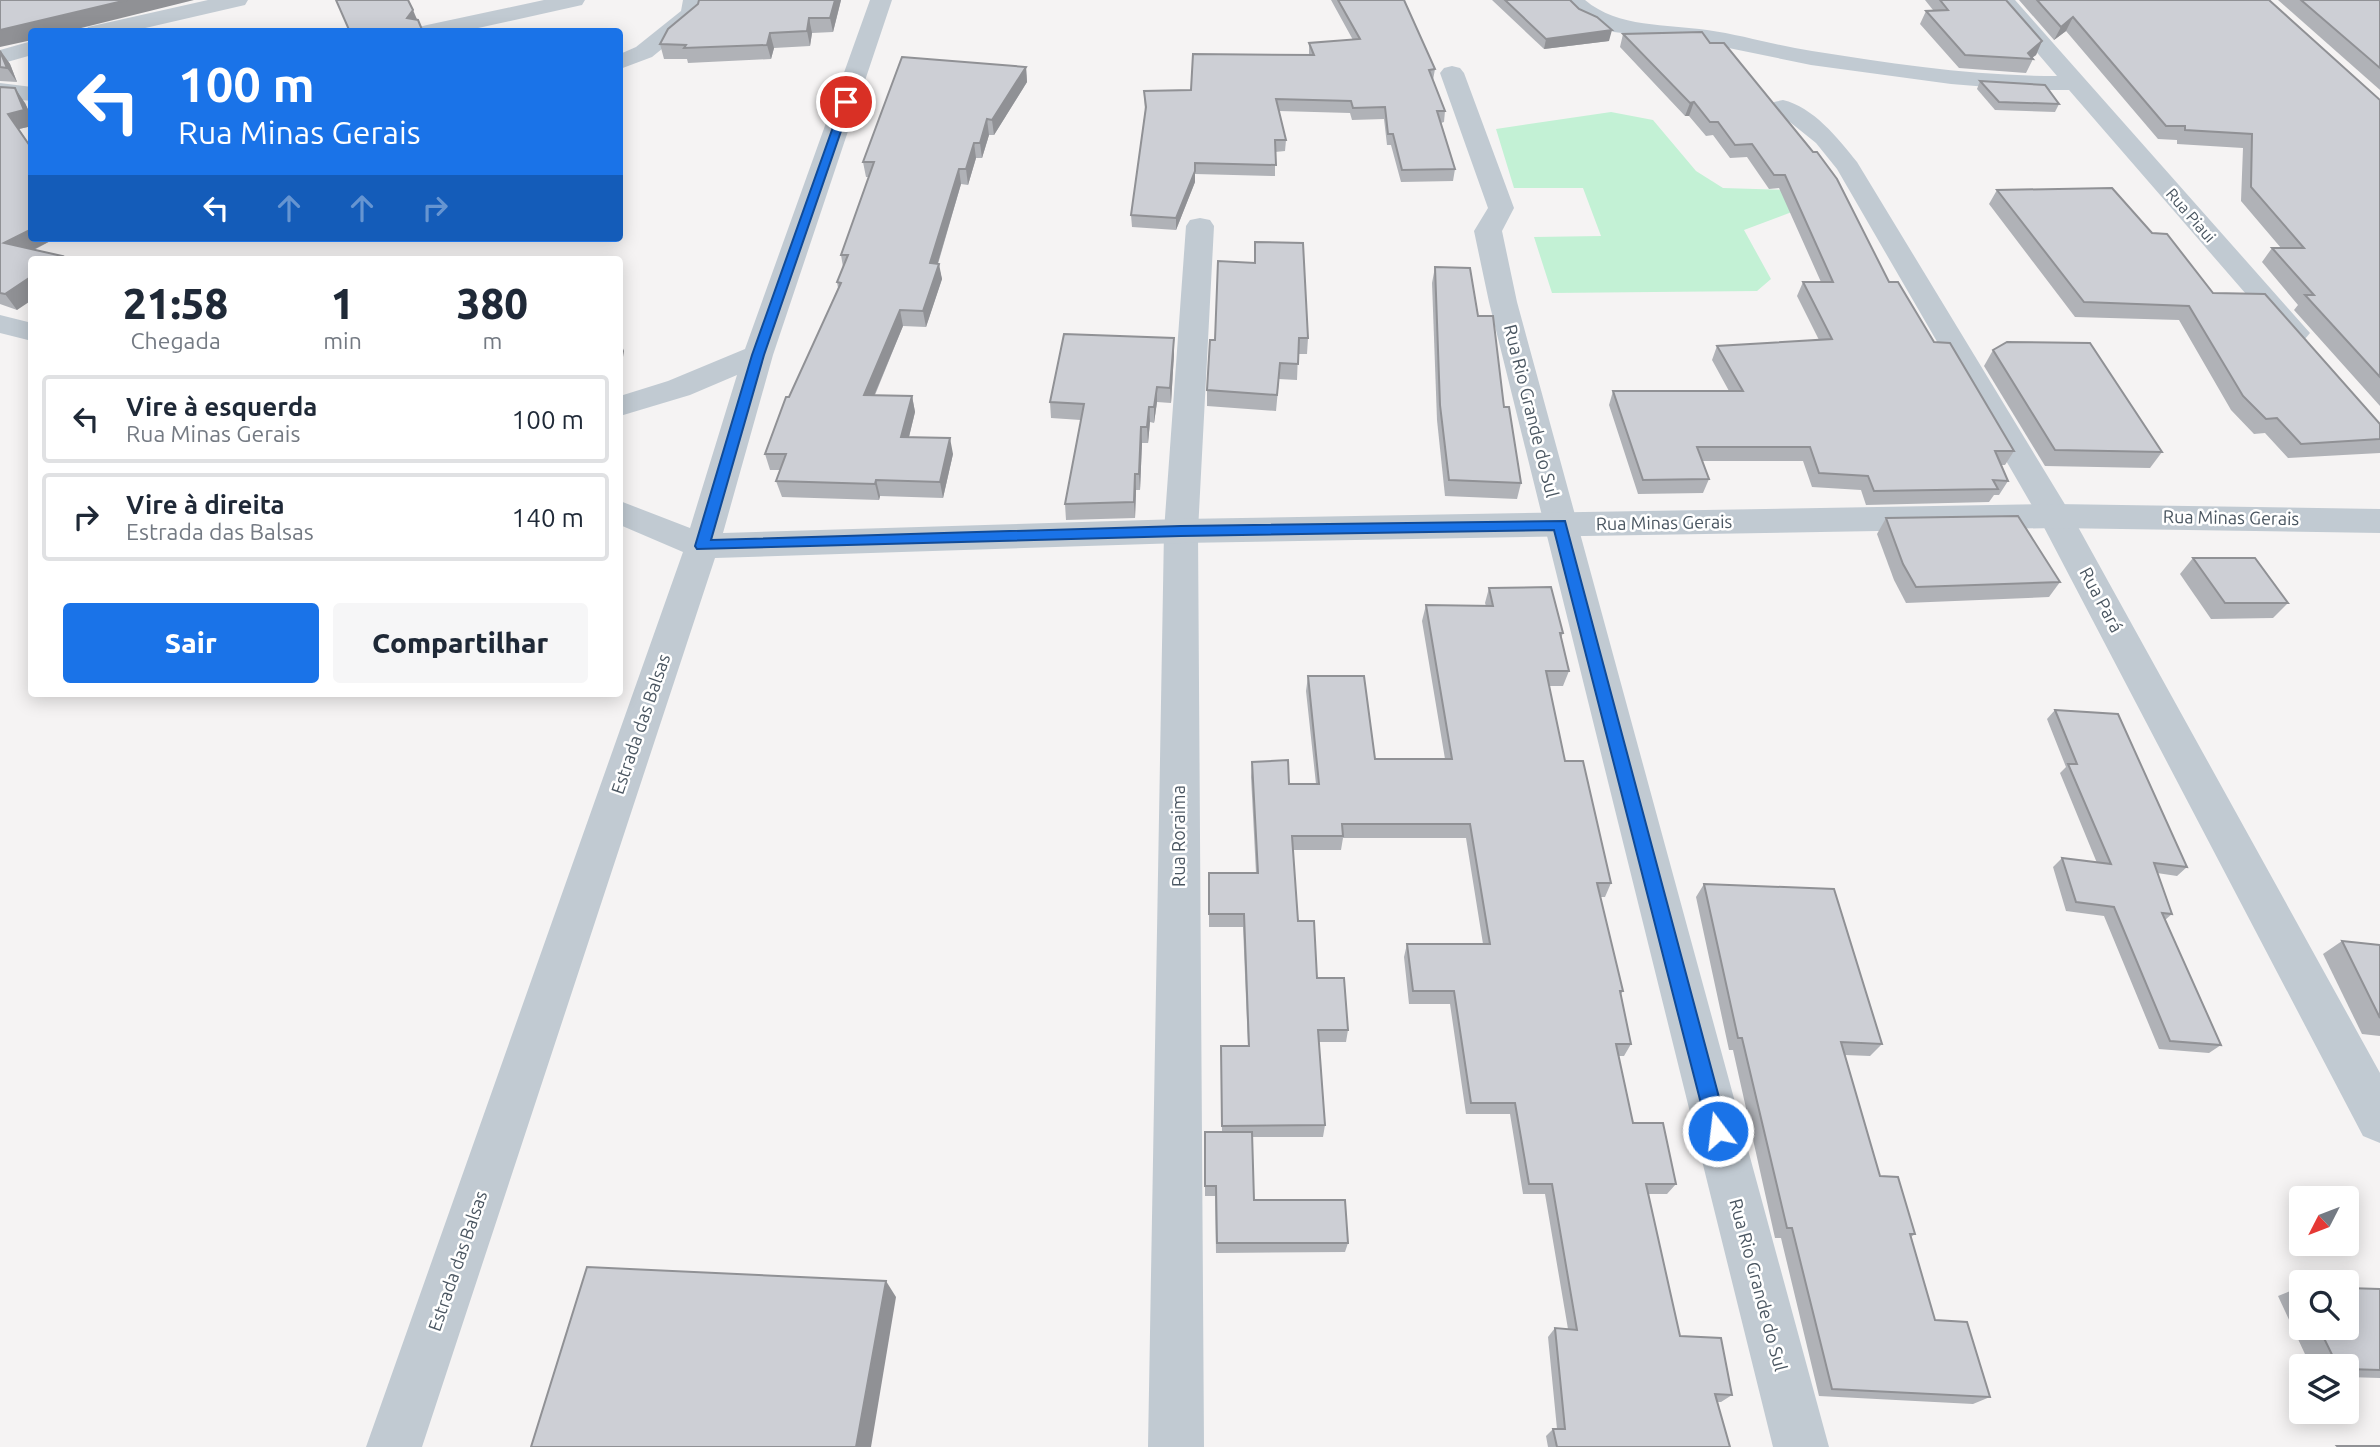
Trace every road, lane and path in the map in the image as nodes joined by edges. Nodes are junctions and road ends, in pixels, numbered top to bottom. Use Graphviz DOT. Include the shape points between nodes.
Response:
graph roads {
  1 [pos="237,0"];
  2 [pos="574,0"];
  3 [pos="694,0"];
  4 [pos="881,0"];
  5 [pos="1572,0"];
  6 [pos="2003,0"];
  7 [pos="140,10"];
  8 [pos="104,28"];
  9 [pos="445,28"];
  10 [pos="0,33"];
  11 [pos="14,53"];
  12 [pos="623,61"];
  13 [pos="1452,73"];
  14 [pos="2076,83"];
  15 [pos="0,90"];
  16 [pos="28,94"];
  17 [pos="1783,107"];
  18 [pos="1200,226"];
  19 [pos="0,324"];
  20 [pos="28,331"];
  21 [pos="2308,348"];
  22 [pos="758,355"];
  23 [pos="623,405"];
  24 [pos="623,513"];
  25 [pos="2055,516"];
  26 [pos="2380,520"];
  27 [pos="1560,525"];
  28 [pos="1181,531"];
  29 [pos="702,546"];
  30 [pos="2380,1120"];
  31 [pos="394,1447"];
  32 [pos="1176,1447"];
  33 [pos="1801,1447"];
  1 -- 7 [label="street"];
  2 -- 9 [label="street"];
  3 -- 12 [label="street" via="692,13 644,52"];
  4 -- 22 [label="street, Estrada das Balsas"];
  5 -- 14 [label="street" via="1614,25 1709,37 1811,58 1951,78"];
  6 -- 14 [label="street, Rua Piaui"];
  7 -- 8 [label="street"];
  10 -- 11 [label="street"];
  13 -- 27 [label="street, Rua Rio Grande do Sul" via="1501,208 1488,231"];
  14 -- 21 [label="street, Rua Piaui"];
  15 -- 16 [label="street"];
  17 -- 25 [label="street, Rua Pará" via="1825,138 1848,167"];
  18 -- 28 [label="street, Rua Roraima"];
  19 -- 20 [label="street"];
  22 -- 23 [label="street"];
  22 -- 29 [label="street, Estrada das Balsas"];
  24 -- 29 [label="street, Rua Minas Gerais"];
  25 -- 26 [label="street, Rua Minas Gerais"];
  25 -- 27 [label="street, Rua Minas Gerais"];
  25 -- 30 [label="street, Rua Pará"];
  27 -- 28 [label="street, Rua Minas Gerais"];
  27 -- 33 [label="street, Rua Rio Grande do Sul"];
  28 -- 29 [label="street, Rua Minas Gerais"];
  28 -- 32 [label="street, Rua Roraima"];
  29 -- 31 [label="street, Estrada das Balsas"];
}
